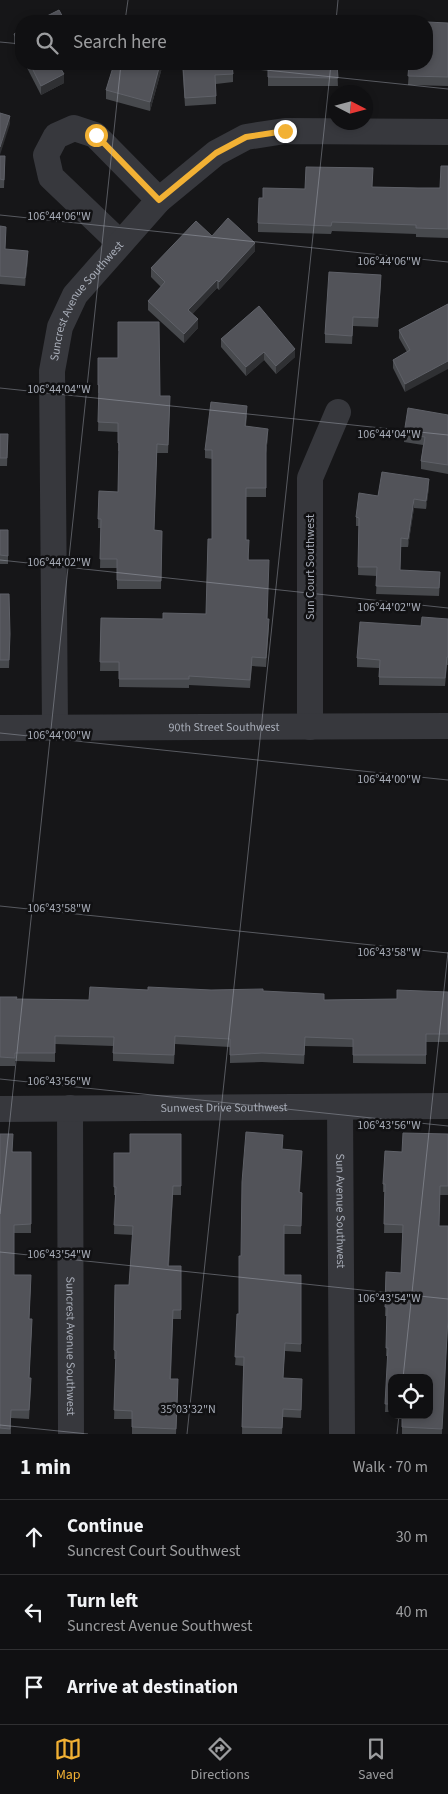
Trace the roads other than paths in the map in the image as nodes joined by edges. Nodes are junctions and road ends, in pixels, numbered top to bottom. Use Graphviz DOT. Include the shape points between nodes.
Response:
graph roads {
  1 [pos="448,132"];
  2 [pos="159,200"];
  3 [pos="120,243"];
  4 [pos="338,412"];
  5 [pos="448,726"];
  6 [pos="55,727"];
  7 [pos="310,727"];
  8 [pos="0,728"];
  9 [pos="448,1106"];
  10 [pos="340,1107"];
  11 [pos="70,1108"];
  12 [pos="0,1109"];
  13 [pos="71,1434"];
  14 [pos="342,1434"];
  1 -- 2 [label="street, Suncrest Avenue Southwest" via="285,131 246,137 216,153"];
  2 -- 3 [label="street, Suncrest Avenue Southwest"];
  2 -- 3 [label="street" via="96,135 74,128 56,136 46,155 51,177"];
  3 -- 6 [label="street, Suncrest Avenue Southwest" via="75,295 60,327 52,370"];
  4 -- 7 [label="street, Sun Court Southwest" via="310,478"];
  5 -- 7 [label="street, 90th Street Southwest"];
  6 -- 7 [label="street, 90th Street Southwest"];
  6 -- 8 [label="street, 90th Street Southwest"];
  9 -- 10 [label="street, Sunwest Drive Southwest"];
  10 -- 11 [label="street, Sunwest Drive Southwest"];
  10 -- 14 [label="street, Sun Avenue Southwest"];
  11 -- 12 [label="street, Sunwest Drive Southwest"];
  11 -- 13 [label="street, Suncrest Avenue Southwest"];
}
